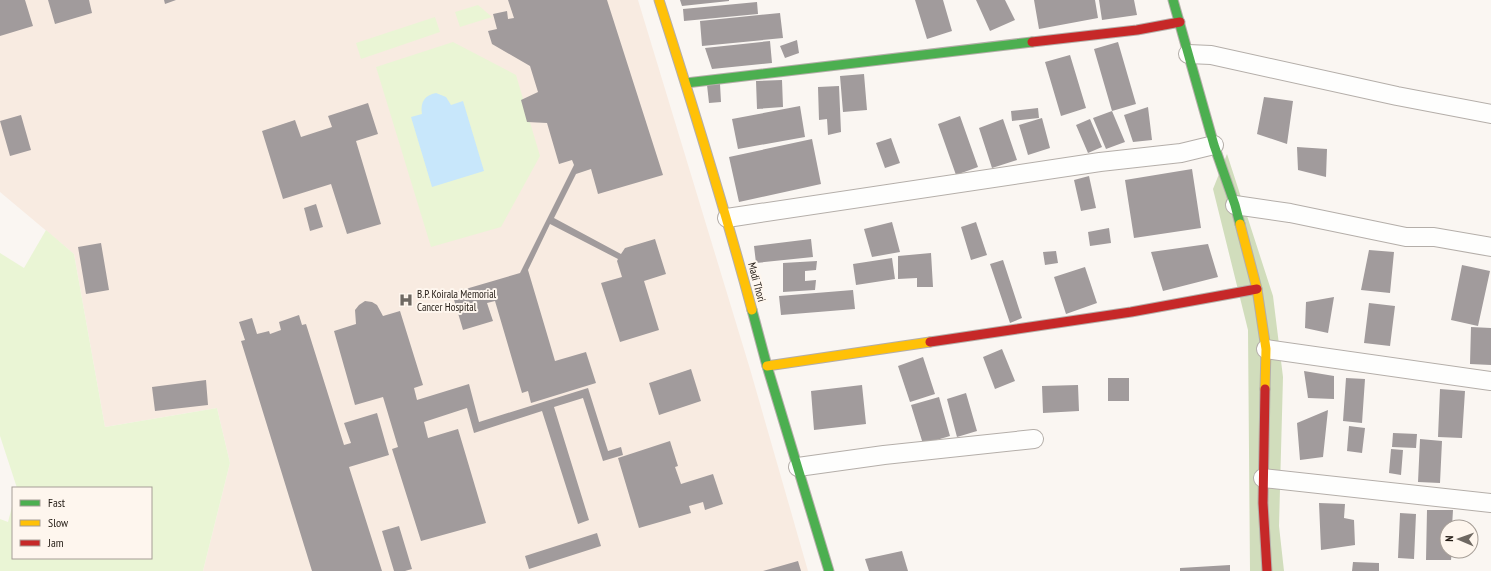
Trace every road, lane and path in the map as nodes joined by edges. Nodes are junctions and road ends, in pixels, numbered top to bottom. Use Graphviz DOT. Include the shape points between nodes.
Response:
graph roads {
  1 [pos="659,0"];
  2 [pos="1173,0"];
  3 [pos="1180,22"];
  4 [pos="1188,54"];
  5 [pos="686,83"];
  6 [pos="1491,114"];
  7 [pos="1214,145"];
  8 [pos="1235,205"];
  9 [pos="727,218"];
  10 [pos="1491,247"];
  11 [pos="1257,289"];
  12 [pos="1266,349"];
  13 [pos="767,366"];
  14 [pos="1491,381"];
  15 [pos="1034,439"];
  16 [pos="798,467"];
  17 [pos="1263,478"];
  18 [pos="1491,503"];
  19 [pos="829,571"];
  20 [pos="1267,571"];
  1 -- 5 [label="street, Madi Thori"];
  2 -- 3 [label="street"];
  3 -- 4 [label="street"];
  3 -- 5 [label="street" via="1137,30"];
  4 -- 6 [label="street" via="1211,55"];
  4 -- 7 [label="street"];
  5 -- 9 [label="street, Madi Thori"];
  7 -- 8 [label="street"];
  7 -- 9 [label="street" via="1181,153"];
  8 -- 10 [label="street" via="1290,213 1406,237 1434,237"];
  8 -- 11 [label="street"];
  9 -- 13 [label="street, Madi Thori"];
  11 -- 12 [label="street"];
  11 -- 13 [label="street" via="1131,312"];
  12 -- 14 [label="street"];
  12 -- 17 [label="street"];
  13 -- 16 [label="street, Madi Thori"];
  15 -- 16 [label="street"];
  16 -- 19 [label="street, Madi Thori"];
  17 -- 18 [label="street"];
  17 -- 20 [label="street"];
}
